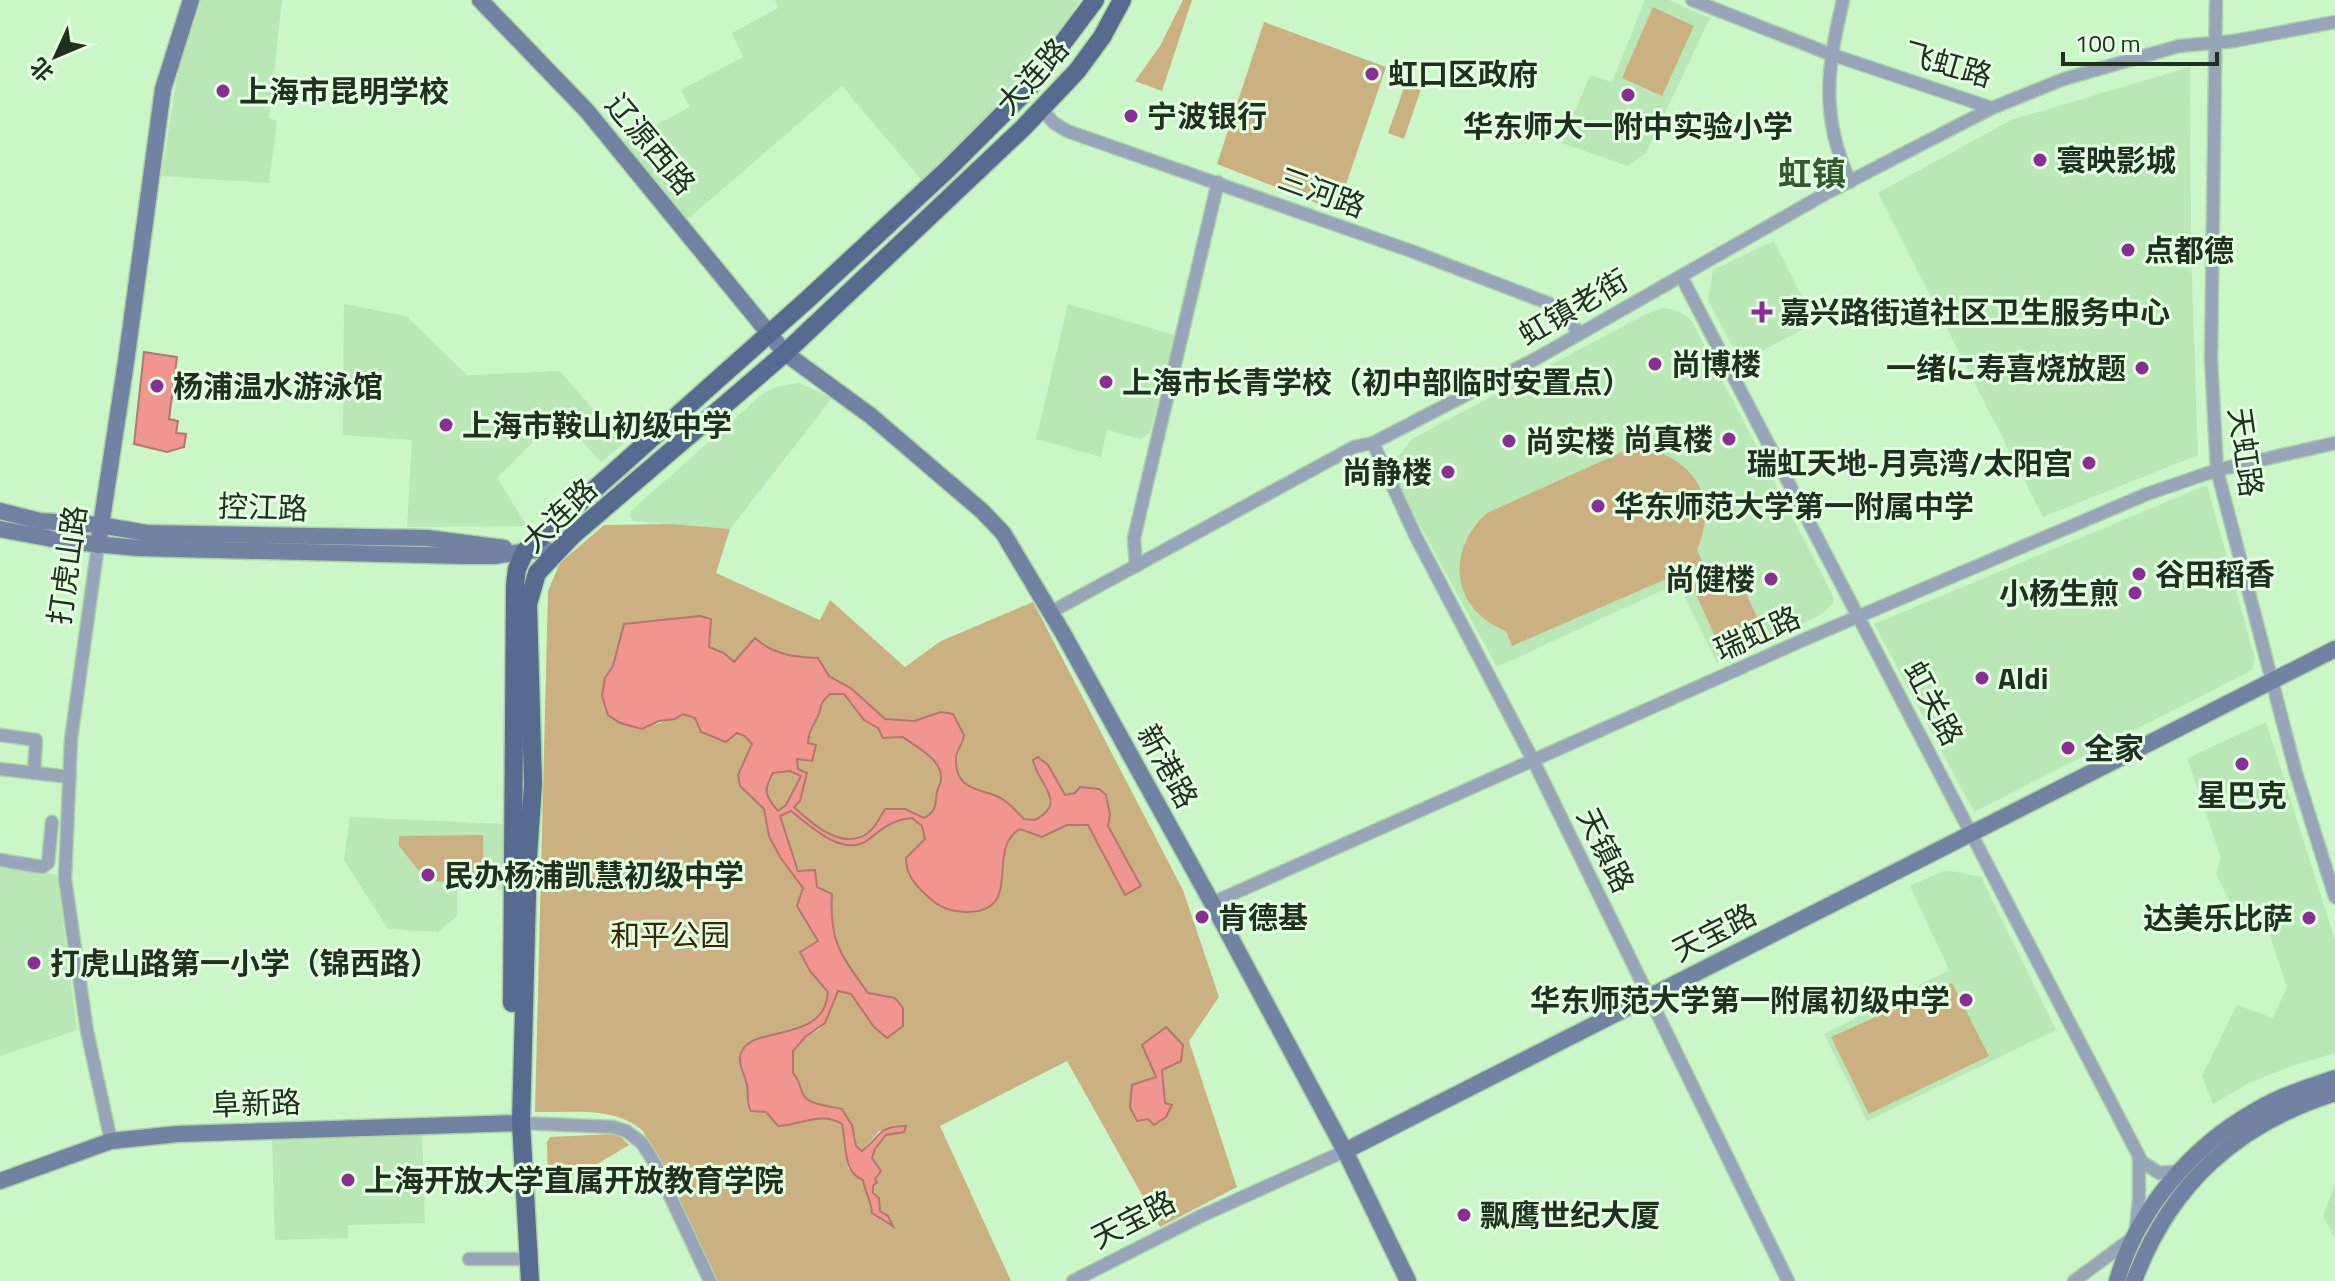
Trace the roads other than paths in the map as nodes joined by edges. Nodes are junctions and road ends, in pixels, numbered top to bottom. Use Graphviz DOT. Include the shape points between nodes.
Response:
graph roads {
  1 [pos="191,0"];
  2 [pos="480,0"];
  3 [pos="1095,0"];
  4 [pos="1122,0"];
  5 [pos="1692,0"];
  6 [pos="1843,0"];
  7 [pos="2216,0"];
  8 [pos="2335,22"];
  9 [pos="2215,42"];
  10 [pos="1831,50"];
  11 [pos="1992,108"];
  12 [pos="1042,110"];
  13 [pos="1218,182"];
  14 [pos="1850,182"];
  15 [pos="1681,276"];
  16 [pos="771,332"];
  17 [pos="1578,333"];
  18 [pos="785,353"];
  19 [pos="1373,443"];
  20 [pos="2335,443"];
  21 [pos="2217,470"];
  22 [pos="0,511"];
  23 [pos="100,525"];
  24 [pos="0,529"];
  25 [pos="98,545"];
  26 [pos="525,551"];
  27 [pos="554,553"];
  28 [pos="1136,566"];
  29 [pos="1051,612"];
  30 [pos="1860,616"];
  31 [pos="2335,649"];
  32 [pos="2273,681"];
  33 [pos="0,735"];
  34 [pos="1533,760"];
  35 [pos="0,769"];
  36 [pos="34,773"];
  37 [pos="70,777"];
  38 [pos="52,822"];
  39 [pos="1973,834"];
  40 [pos="0,860"];
  41 [pos="2335,897"];
  42 [pos="1212,903"];
  43 [pos="1649,998"];
  44 [pos="2335,1078"];
  45 [pos="2335,1093"];
  46 [pos="516,1124"];
  47 [pos="111,1141"];
  48 [pos="1345,1151"];
  49 [pos="2139,1155"];
  50 [pos="2182,1170"];
  51 [pos="0,1181"];
  52 [pos="2135,1236"];
  53 [pos="469,1259"];
  54 [pos="517,1259"];
  55 [pos="518,1281"];
  56 [pos="530,1281"];
  57 [pos="710,1281"];
  58 [pos="1073,1281"];
  59 [pos="1408,1281"];
  60 [pos="1788,1281"];
  61 [pos="2074,1281"];
  62 [pos="2117,1281"];
  63 [pos="2134,1281"];
  1 -- 23 [label="street, 打虎山路" via="163,89"];
  2 -- 16 [label="street, 辽源西路" via="587,111"];
  3 -- 16 [label="main road, 大连路" via="1029,88"];
  4 -- 12 [label="main road, 大连路" via="1094,48"];
  5 -- 10 [label="street, 飞虹路"];
  6 -- 10 [label="street"];
  7 -- 9 [label="street, 天虹路"];
  8 -- 9 [label="street, 飞虹路"];
  9 -- 11 [label="street, 飞虹路" via="2179,46 2064,79"];
  9 -- 21 [label="street, 天虹路" via="2211,359"];
  10 -- 11 [label="street, 飞虹路"];
  10 -- 14 [label="street" via="1829,117"];
  11 -- 14 [label="street, 虹镇老街"];
  12 -- 13 [label="street, 三河路" via="1067,131"];
  12 -- 18 [label="main road, 大连路"];
  13 -- 17 [label="street, 三河路" via="1553,305 1565,312"];
  13 -- 28 [label="street" via="1134,538"];
  14 -- 15 [label="street, 虹镇老街"];
  15 -- 17 [label="street, 虹镇老街"];
  15 -- 30 [label="street, 虹关路"];
  16 -- 18 [label="street, 辽源西路"];
  16 -- 26 [label="main road, 大连路"];
  17 -- 19 [label="street, 虹镇老街"];
  18 -- 27 [label="main road, 大连路"];
  18 -- 29 [label="street, 新港路" via="871,416 982,511 1003,533"];
  19 -- 28 [label="street, 虹镇老街" via="1354,447"];
  19 -- 34 [label="street, 天镇路"];
  20 -- 21 [label="street, 瑞虹路"];
  21 -- 30 [label="street, 瑞虹路" via="2147,494"];
  21 -- 32 [label="street, 天虹路"];
  22 -- 23 [label="street, 控江路" via="40,521"];
  23 -- 25 [label="street, 打虎山路"];
  23 -- 26 [label="street, 控江路" via="147,533 427,538"];
  24 -- 25 [label="street, 控江路"];
  25 -- 26 [label="street, 控江路" via="401,555"];
  25 -- 37 [label="street, 打虎山路"];
  26 -- 27 [label="street, 控江路"];
  26 -- 46 [label="main road, 大连路" via="515,585"];
  27 -- 46 [label="main road, 大连路" via="537,573 528,604 533,784"];
  28 -- 29 [label="street, 虹镇老街"];
  29 -- 42 [label="street, 新港路"];
  30 -- 34 [label="street, 瑞虹路"];
  30 -- 39 [label="street, 虹关路"];
  31 -- 32 [label="street, 天宝路"];
  32 -- 39 [label="street, 天宝路"];
  32 -- 41 [label="street, 天虹路"];
  33 -- 36 [label="street" via="36,740"];
  34 -- 42 [label="street, 瑞虹路"];
  34 -- 43 [label="street, 天镇路"];
  35 -- 36 [label="street"];
  36 -- 37 [label="street"];
  37 -- 47 [label="street, 打虎山路" via="65,879 87,1031"];
  38 -- 40 [label="street" via="48,863 42,867"];
  39 -- 43 [label="street, 天宝路"];
  39 -- 49 [label="street, 虹关路"];
  42 -- 48 [label="street, 新港路"];
  43 -- 48 [label="street, 天宝路"];
  43 -- 60 [label="street, 天镇路"];
  44 -- 50 [label="street" via="2254,1111"];
  45 -- 63 [label="street" via="2256,1127 2209,1164 2163,1217"];
  46 -- 47 [label="street, 阜新路" via="177,1134"];
  46 -- 54 [label="main road, 大连路"];
  46 -- 56 [label="main road, 大连路"];
  46 -- 57 [label="street" via="613,1127 642,1143"];
  47 -- 51 [label="street, 阜新路"];
  48 -- 58 [label="street, 天宝路"];
  48 -- 59 [label="street, 新港路"];
  49 -- 50 [label="street" via="2152,1170"];
  49 -- 52 [label="street, 虹关路"];
  50 -- 52 [label="street" via="2159,1195"];
  52 -- 61 [label="street"];
  52 -- 62 [label="street"];
  53 -- 54 [label="street"];
  54 -- 55 [label="main road, 大连路"];
}
